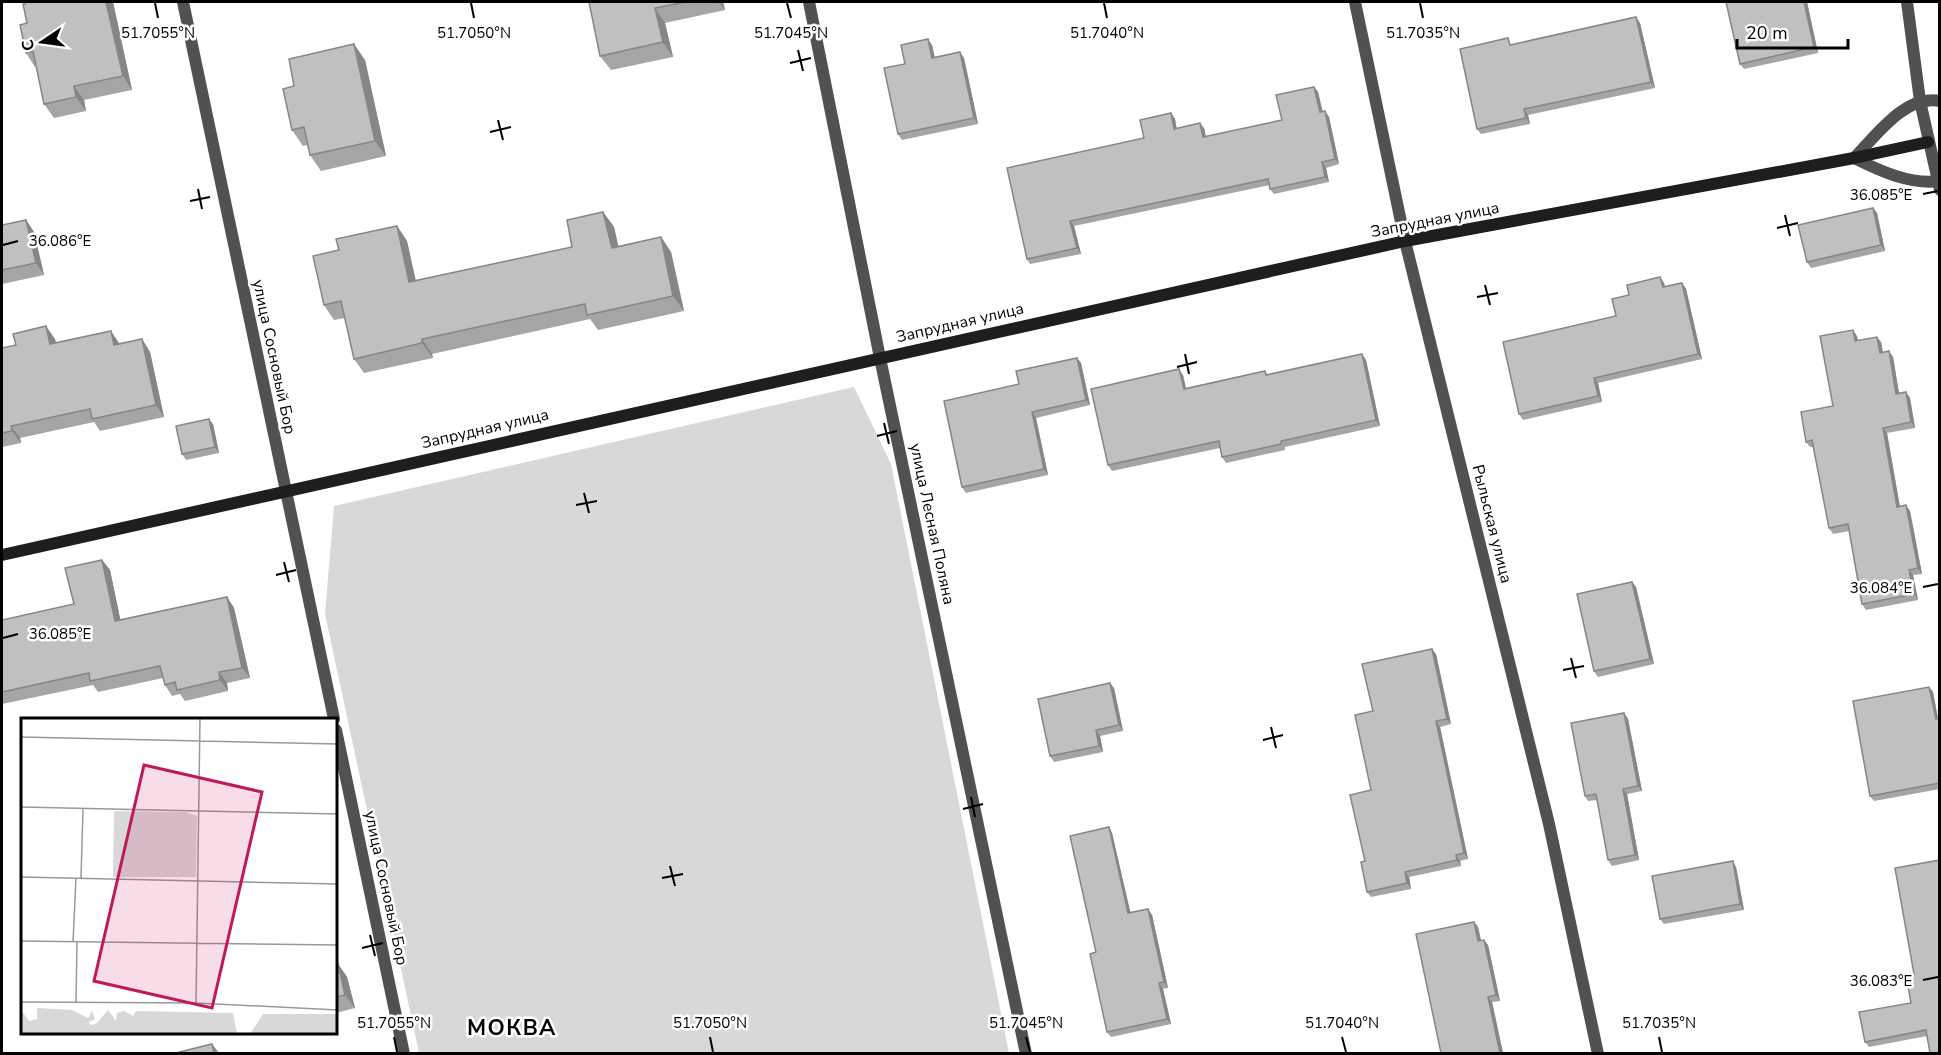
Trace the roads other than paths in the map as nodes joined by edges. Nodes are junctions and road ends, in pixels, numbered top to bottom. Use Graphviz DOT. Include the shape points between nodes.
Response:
graph roads {
  1 [pos="183,2"];
  2 [pos="809,2"];
  3 [pos="1355,2"];
  4 [pos="1907,2"];
  5 [pos="1920,101"];
  6 [pos="1940,101"];
  7 [pos="1929,142"];
  8 [pos="1854,158"];
  9 [pos="1939,184"];
  10 [pos="1405,241"];
  11 [pos="880,358"];
  12 [pos="286,491"];
  13 [pos="2,555"];
  14 [pos="334,718"];
  15 [pos="338,740"];
  16 [pos="404,1053"];
  17 [pos="1026,1053"];
  18 [pos="1598,1053"];
  1 -- 12 [label="street, улица Сосновый Бор"];
  2 -- 11 [label="street, улица Лесная Поляна"];
  3 -- 10 [label="street, Рыльская улица"];
  4 -- 5 [label="street"];
  5 -- 6 [label="street"];
  5 -- 7 [label="street"];
  5 -- 8 [label="street" via="1900,112"];
  7 -- 8 [label="street, Запрудная улица"];
  7 -- 9 [label="street"];
  8 -- 9 [label="street" via="1885,173"];
  8 -- 10 [label="street, Запрудная улица"];
  10 -- 11 [label="street, Запрудная улица"];
  10 -- 18 [label="street, Рыльская улица" via="1549,824"];
  11 -- 12 [label="street, Запрудная улица"];
  11 -- 17 [label="street, улица Лесная Поляна"];
  12 -- 13 [label="street, Запрудная улица"];
  12 -- 14 [label="street, улица Сосновый Бор"];
  15 -- 16 [label="street, улица Сосновый Бор"];
}
